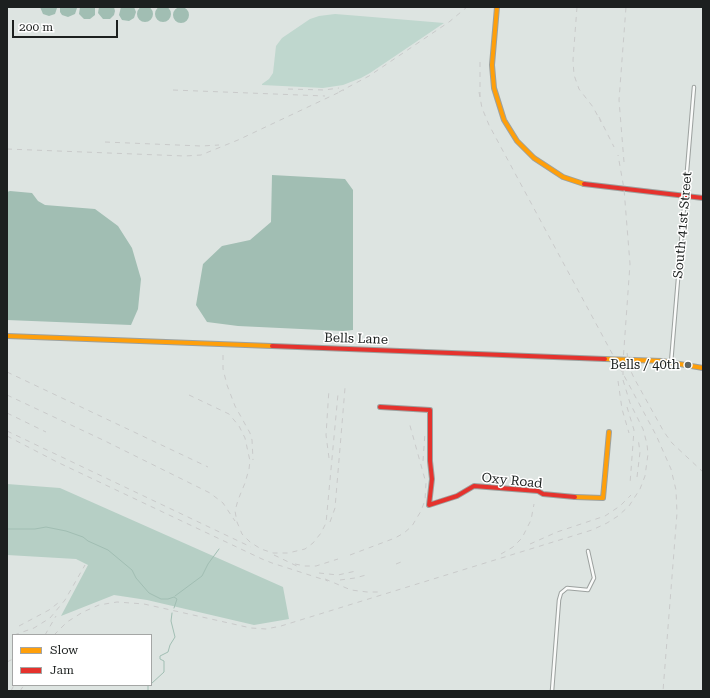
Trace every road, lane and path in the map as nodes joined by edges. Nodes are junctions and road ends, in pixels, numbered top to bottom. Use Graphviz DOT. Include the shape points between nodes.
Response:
graph roads {
  1 [pos="497,7"];
  2 [pos="694,87"];
  3 [pos="685,196"];
  4 [pos="703,198"];
  5 [pos="7,336"];
  6 [pos="671,363"];
  7 [pos="703,368"];
  8 [pos="380,407"];
  9 [pos="609,432"];
  10 [pos="588,551"];
  11 [pos="552,691"];
  1 -- 3 [label="street" via="492,65 494,88 504,120 524,149 547,168 574,181 596,186"];
  2 -- 3 [label="street, South 41st Street"];
  3 -- 4 [label="street"];
  3 -- 6 [label="street, South 41st Street"];
  5 -- 6 [label="street, Bells Lane"];
  6 -- 7 [label="street, Bells Lane"];
  8 -- 9 [label="street, Oxy Road" via="430,410 432,479 429,505 457,496 474,486 603,498"];
  10 -- 11 [label="street" via="594,578 588,590 567,588 561,593 559,600"];
}
